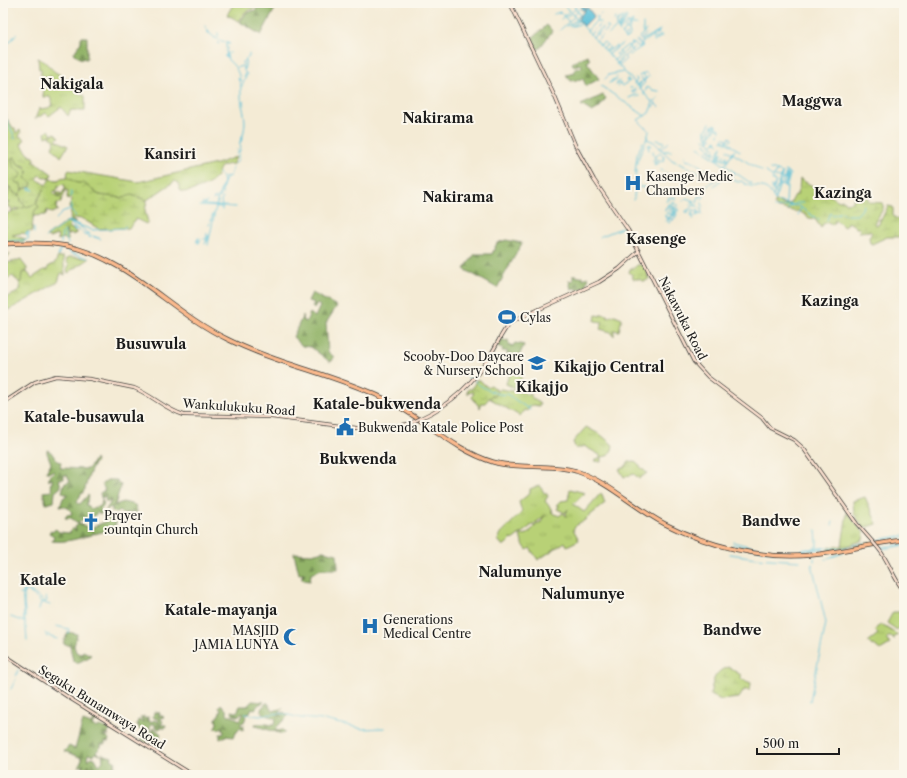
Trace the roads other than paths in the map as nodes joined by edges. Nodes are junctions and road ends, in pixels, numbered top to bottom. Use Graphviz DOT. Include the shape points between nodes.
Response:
graph roads {
  1 [pos="510,3"];
  2 [pos="3,245"];
  3 [pos="639,251"];
  4 [pos="3,403"];
  5 [pos="904,540"];
  6 [pos="904,591"];
  7 [pos="3,654"];
  8 [pos="193,775"];
  1 -- 3 [label="main road, Nakawuka Road" via="576,147"];
  2 -- 5 [label="highway" via="57,244 98,256 126,271 226,339 381,397 467,450 490,461 512,466 565,469 588,476 610,488 650,517 706,541 736,549 775,554 818,554"];
  3 -- 4 [label="main road, Wankulukuku Road, bridge" via="602,281 511,322 482,369 466,388 452,401 408,424 372,430 271,417 184,415 134,388 63,375 39,380"];
  3 -- 6 [label="main road, Nakawuka Road, bridge" via="695,365 762,418 770,428 794,440 804,449 857,524 887,559"];
  7 -- 8 [label="main road, Seguku Bunamwaya Road"];
}
